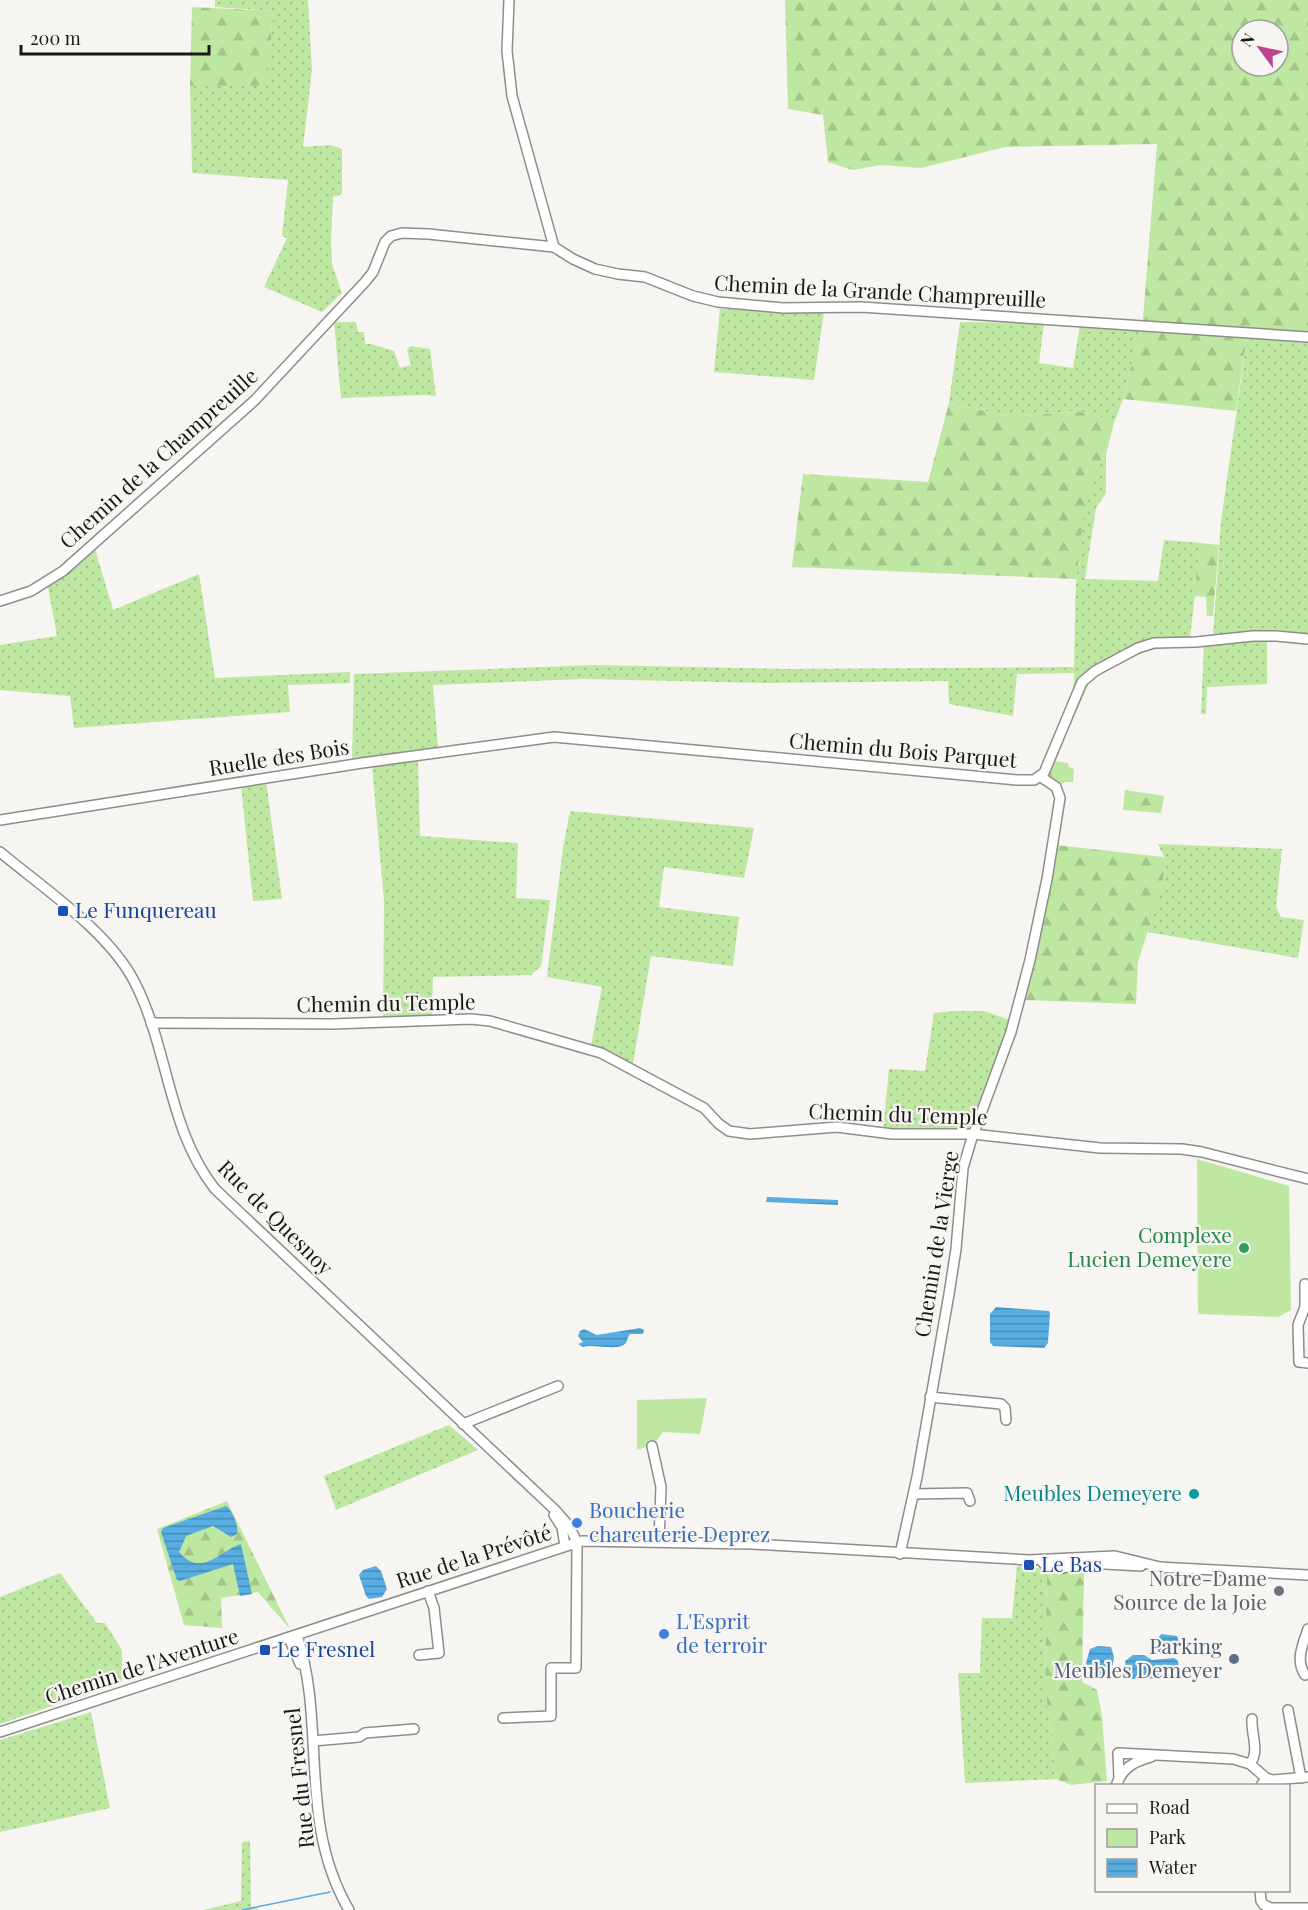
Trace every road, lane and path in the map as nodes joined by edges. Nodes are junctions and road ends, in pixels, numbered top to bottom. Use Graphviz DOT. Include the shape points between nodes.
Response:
graph roads {
  1 [pos="509,0"];
  2 [pos="554,247"];
  3 [pos="327,322"];
  4 [pos="1308,337"];
  5 [pos="0,601"];
  6 [pos="1308,639"];
  7 [pos="564,737"];
  8 [pos="1041,777"];
  9 [pos="0,820"];
  10 [pos="0,852"];
  11 [pos="151,1023"];
  12 [pos="974,1134"];
  13 [pos="1308,1179"];
  14 [pos="1303,1284"];
  15 [pos="1304,1362"];
  16 [pos="558,1386"];
  17 [pos="930,1396"];
  18 [pos="1006,1420"];
  19 [pos="463,1425"];
  20 [pos="652,1446"];
  21 [pos="526,1485"];
  22 [pos="914,1494"];
  23 [pos="970,1501"];
  24 [pos="577,1542"];
  25 [pos="659,1542"];
  26 [pos="565,1546"];
  27 [pos="900,1554"];
  28 [pos="1308,1579"];
  29 [pos="428,1590"];
  30 [pos="1308,1629"];
  31 [pos="293,1636"];
  32 [pos="419,1655"];
  33 [pos="1305,1675"];
  34 [pos="1288,1710"];
  35 [pos="503,1718"];
  36 [pos="1252,1719"];
  37 [pos="414,1729"];
  38 [pos="0,1732"];
  39 [pos="313,1741"];
  40 [pos="1162,1756"];
  41 [pos="1250,1764"];
  42 [pos="1305,1778"];
  43 [pos="1118,1781"];
  44 [pos="1263,1782"];
  45 [pos="1260,1894"];
  46 [pos="1308,1908"];
  47 [pos="349,1910"];
  1 -- 2 [label="street" via="507,51 512,96"];
  2 -- 3 [label="street, Chemin de la Grande Champreuille" via="428,234 393,235 385,242 373,272"];
  2 -- 4 [label="street, Chemin de la Grande Champreuille" via="595,269 645,277 698,298 740,305 861,307"];
  3 -- 5 [label="street, Chemin de la Champreuille" via="246,408 69,566 31,591"];
  6 -- 8 [label="street, Chemin du Bois Parquet" via="1253,636 1154,643 1133,650 1095,671 1080,685"];
  7 -- 8 [label="street, Chemin du Bois Parquet" via="1017,780"];
  7 -- 9 [label="street, Ruelle des Bois" via="373,761"];
  8 -- 12 [label="street, Chemin de la Vierge" via="1056,787 1060,802 1040,918 1011,1032"];
  10 -- 11 [label="street, Rue de Quesnoy" via="113,950 133,979"];
  11 -- 12 [label="street, Chemin du Temple" via="486,1020 608,1056 704,1108 722,1126 738,1133 830,1127 892,1134"];
  11 -- 19 [label="street, Rue de Quesnoy" via="183,1134 215,1189"];
  12 -- 13 [label="street, Chemin du Temple" via="1100,1148 1196,1150"];
  12 -- 17 [label="street, Chemin de la Vierge" via="963,1168 955,1258"];
  14 -- 15 [label="street" via="1305,1307 1298,1325"];
  16 -- 19 [label="street"];
  17 -- 18 [label="street" via="1000,1404 1005,1408"];
  17 -- 22 [label="street, Chemin de la Vierge"];
  19 -- 21 [label="street, Rue de Quesnoy"];
  20 -- 25 [label="street" via="661,1487"];
  21 -- 24 [label="street, Rue de Quesnoy" via="566,1521"];
  21 -- 26 [label="street, Rue de Quesnoy" via="559,1522"];
  22 -- 23 [label="street" via="967,1493"];
  22 -- 27 [label="street, Chemin de la Vierge"];
  24 -- 25 [label="street, Rue de la Prévôté"];
  24 -- 26 [label="street, Rue de la Prévôté"];
  24 -- 35 [label="street" via="576,1668 551,1668 551,1716"];
  25 -- 27 [label="street, Rue de la Prévôté"];
  26 -- 29 [label="street, Rue de la Prévôté"];
  27 -- 28 [label="street, Rue de la Prévôté" via="1029,1560 1058,1568 1086,1563"];
  29 -- 31 [label="street, Rue de la Prévôté"];
  29 -- 32 [label="street" via="439,1653"];
  30 -- 33 [label="street" via="1300,1657"];
  31 -- 38 [label="street, Chemin de l'Aventure"];
  31 -- 39 [label="street, Rue du Fresnel" via="310,1690"];
  34 -- 42 [label="street"];
  36 -- 41 [label="street" via="1256,1752"];
  37 -- 39 [label="street"];
  39 -- 47 [label="street, Rue du Fresnel" via="324,1851"];
  40 -- 41 [label="street" via="1233,1759"];
  40 -- 43 [label="street" via="1134,1762"];
  40 -- 43 [label="street" via="1114,1753"];
  41 -- 44 [label="street"];
  42 -- 44 [label="street"];
  45 -- 46 [label="street" via="1264,1905 1271,1908"];
}
